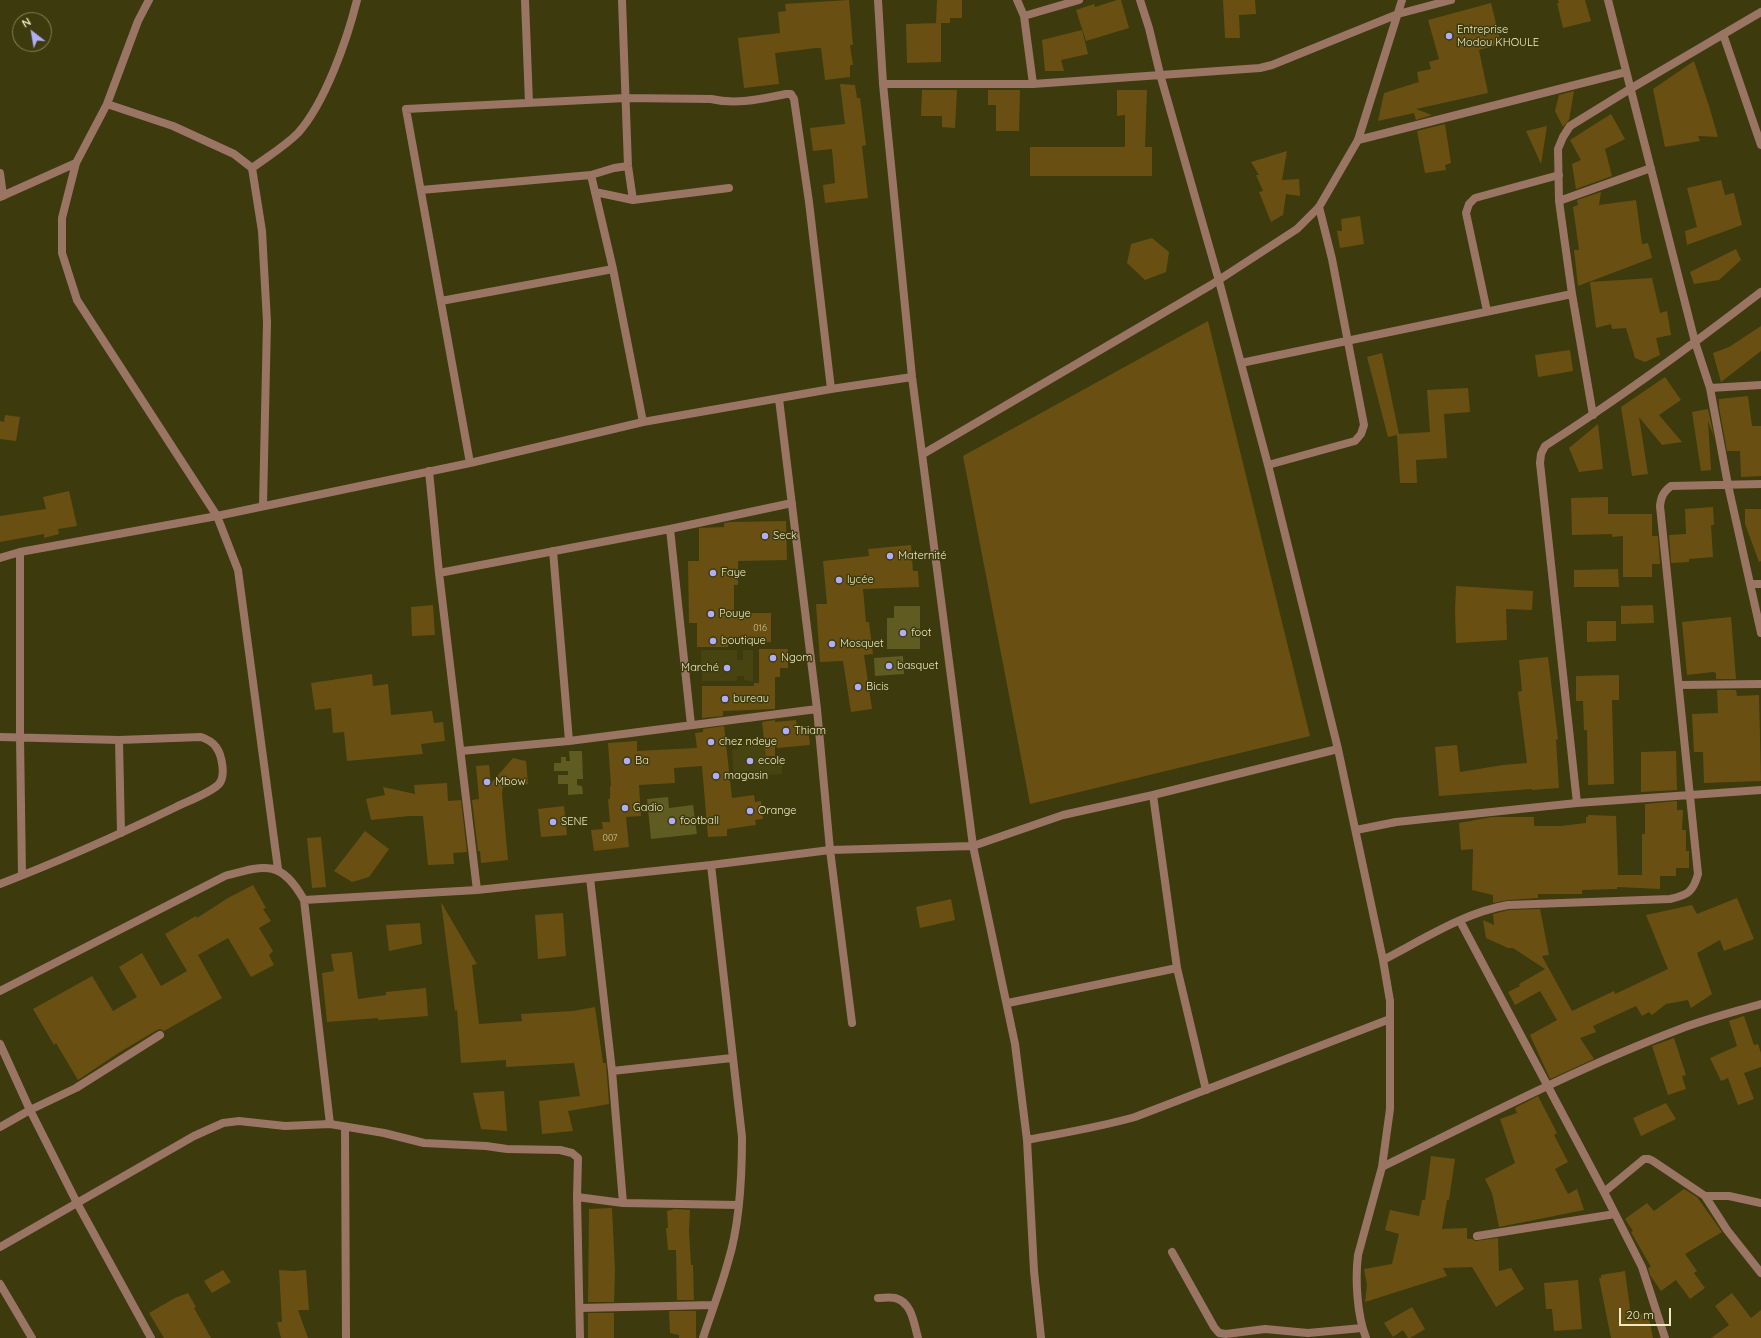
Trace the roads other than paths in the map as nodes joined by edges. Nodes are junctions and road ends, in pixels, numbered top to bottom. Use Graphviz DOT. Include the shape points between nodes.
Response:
graph roads {
  1 [pos="149,0"];
  2 [pos="357,0"];
  3 [pos="525,0"];
  4 [pos="622,0"];
  5 [pos="878,0"];
  6 [pos="1017,0"];
  7 [pos="1079,0"];
  8 [pos="1140,0"];
  9 [pos="1402,0"];
  10 [pos="1451,0"];
  11 [pos="1608,0"];
  12 [pos="1761,12"];
  13 [pos="1398,14"];
  14 [pos="1024,16"];
  15 [pos="1723,34"];
  16 [pos="1626,72"];
  17 [pos="1160,74"];
  18 [pos="883,84"];
  19 [pos="1033,84"];
  20 [pos="1630,88"];
  21 [pos="626,98"];
  22 [pos="529,103"];
  23 [pos="107,104"];
  24 [pos="1358,140"];
  25 [pos="1761,144"];
  26 [pos="76,163"];
  27 [pos="628,166"];
  28 [pos="252,168"];
  29 [pos="1651,168"];
  30 [pos="0,173"];
  31 [pos="591,175"];
  32 [pos="1559,175"];
  33 [pos="729,188"];
  34 [pos="421,190"];
  35 [pos="595,192"];
  36 [pos="1,197"];
  37 [pos="633,200"];
  38 [pos="1559,201"];
  39 [pos="1319,207"];
  40 [pos="613,269"];
  41 [pos="1218,281"];
  42 [pos="1761,292"];
  43 [pos="1572,294"];
  44 [pos="441,301"];
  45 [pos="1487,311"];
  46 [pos="1348,340"];
  47 [pos="1695,342"];
  48 [pos="1241,363"];
  49 [pos="912,377"];
  50 [pos="1761,385"];
  51 [pos="1710,388"];
  52 [pos="831,389"];
  53 [pos="779,399"];
  54 [pos="1593,415"];
  55 [pos="643,422"];
  56 [pos="923,454"];
  57 [pos="470,463"];
  58 [pos="1268,465"];
  59 [pos="429,471"];
  60 [pos="1761,484"];
  61 [pos="1728,485"];
  62 [pos="792,503"];
  63 [pos="263,506"];
  64 [pos="217,516"];
  65 [pos="670,529"];
  66 [pos="553,551"];
  67 [pos="20,552"];
  68 [pos="0,558"];
  69 [pos="439,573"];
  70 [pos="1751,584"];
  71 [pos="1761,584"];
  72 [pos="1761,633"];
  73 [pos="1761,684"];
  74 [pos="1679,685"];
  75 [pos="817,709"];
  76 [pos="691,725"];
  77 [pos="0,737"];
  78 [pos="20,737"];
  79 [pos="119,740"];
  80 [pos="569,741"];
  81 [pos="1338,749"];
  82 [pos="461,751"];
  83 [pos="1761,790"];
  84 [pos="1691,794"];
  85 [pos="1153,796"];
  86 [pos="1577,803"];
  87 [pos="1356,830"];
  88 [pos="121,833"];
  89 [pos="973,846"];
  90 [pos="830,850"];
  91 [pos="711,865"];
  92 [pos="278,870"];
  93 [pos="22,875"];
  94 [pos="590,878"];
  95 [pos="0,884"];
  96 [pos="477,890"];
  97 [pos="304,900"];
  98 [pos="1460,921"];
  99 [pos="1383,960"];
  100 [pos="1177,968"];
  101 [pos="0,991"];
  102 [pos="1008,1003"];
  103 [pos="1761,1004"];
  104 [pos="1390,1019"];
  105 [pos="852,1022"];
  106 [pos="160,1035"];
  107 [pos="0,1044"];
  108 [pos="732,1058"];
  109 [pos="612,1070"];
  110 [pos="1547,1086"];
  111 [pos="1206,1090"];
  112 [pos="30,1110"];
  113 [pos="330,1124"];
  114 [pos="345,1126"];
  115 [pos="0,1127"];
  116 [pos="1027,1140"];
  117 [pos="1382,1167"];
  118 [pos="1604,1192"];
  119 [pos="1705,1196"];
  120 [pos="577,1197"];
  121 [pos="77,1203"];
  122 [pos="623,1203"];
  123 [pos="1761,1203"];
  124 [pos="738,1205"];
  125 [pos="1615,1214"];
  126 [pos="1477,1236"];
  127 [pos="0,1247"];
  128 [pos="1172,1252"];
  129 [pos="1761,1273"];
  130 [pos="0,1284"];
  131 [pos="878,1298"];
  132 [pos="713,1305"];
  133 [pos="580,1308"];
  134 [pos="1362,1328"];
  135 [pos="32,1338"];
  136 [pos="151,1338"];
  137 [pos="346,1338"];
  138 [pos="580,1338"];
  139 [pos="703,1338"];
  140 [pos="918,1338"];
  141 [pos="1041,1338"];
  142 [pos="1366,1338"];
  143 [pos="1665,1338"];
  1 -- 23 [label="street" via="135,28"];
  2 -- 28 [label="street" via="337,62 313,112 285,145"];
  3 -- 22 [label="street"];
  4 -- 21 [label="street"];
  5 -- 18 [label="street"];
  6 -- 14 [label="street"];
  7 -- 14 [label="street"];
  8 -- 17 [label="street"];
  9 -- 13 [label="street"];
  10 -- 13 [label="street"];
  11 -- 16 [label="street"];
  12 -- 15 [label="street"];
  13 -- 17 [label="street" via="1272,65 1260,68"];
  13 -- 24 [label="street"];
  14 -- 19 [label="street"];
  15 -- 20 [label="street"];
  15 -- 25 [label="street"];
  16 -- 20 [label="street"];
  16 -- 24 [label="street"];
  17 -- 19 [label="street"];
  17 -- 41 [label="street"];
  18 -- 19 [label="street"];
  18 -- 49 [label="street"];
  20 -- 29 [label="street"];
  20 -- 32 [label="street" via="1570,126 1558,149"];
  21 -- 22 [label="street"];
  21 -- 27 [label="street"];
  21 -- 52 [label="street" via="711,99 741,103 790,94 794,99"];
  22 -- 34 [label="street" via="406,109"];
  23 -- 26 [label="street"];
  23 -- 28 [label="street" via="173,126 234,154"];
  24 -- 39 [label="street"];
  26 -- 36 [label="street"];
  26 -- 64 [label="street" via="62,218 62,253 77,300"];
  27 -- 31 [label="street"];
  27 -- 37 [label="street"];
  28 -- 63 [label="street" via="262,231 268,322"];
  29 -- 38 [label="street"];
  29 -- 47 [label="street"];
  30 -- 36 [label="street"];
  31 -- 34 [label="street"];
  31 -- 35 [label="street"];
  32 -- 38 [label="street"];
  32 -- 45 [label="street" via="1475,198 1469,204 1466,213"];
  33 -- 37 [label="street"];
  34 -- 44 [label="street"];
  35 -- 37 [label="street"];
  35 -- 40 [label="street"];
  38 -- 43 [label="street"];
  39 -- 41 [label="street" via="1297,229"];
  39 -- 46 [label="street"];
  40 -- 44 [label="street"];
  40 -- 55 [label="street"];
  41 -- 48 [label="street"];
  41 -- 56 [label="street"];
  42 -- 47 [label="street"];
  43 -- 45 [label="street"];
  43 -- 54 [label="street"];
  44 -- 57 [label="street"];
  45 -- 46 [label="street"];
  46 -- 48 [label="street"];
  46 -- 58 [label="street" via="1364,425 1360,434 1355,441"];
  47 -- 51 [label="street"];
  47 -- 54 [label="street"];
  48 -- 58 [label="street"];
  49 -- 52 [label="street"];
  49 -- 56 [label="street"];
  50 -- 51 [label="street"];
  51 -- 61 [label="street"];
  52 -- 53 [label="street"];
  53 -- 55 [label="street"];
  53 -- 62 [label="street"];
  54 -- 86 [label="street" via="1545,446 1540,463"];
  55 -- 57 [label="street"];
  56 -- 89 [label="street"];
  57 -- 59 [label="street"];
  58 -- 81 [label="street"];
  59 -- 63 [label="street"];
  59 -- 69 [label="street"];
  60 -- 61 [label="street"];
  61 -- 70 [label="street"];
  61 -- 74 [label="street" via="1671,486 1661,497"];
  62 -- 65 [label="street"];
  62 -- 75 [label="street"];
  63 -- 64 [label="street"];
  64 -- 67 [label="street"];
  64 -- 92 [label="street" via="238,570"];
  65 -- 66 [label="street"];
  65 -- 76 [label="street"];
  66 -- 69 [label="street"];
  66 -- 80 [label="street"];
  67 -- 68 [label="street"];
  67 -- 78 [label="street"];
  69 -- 82 [label="street"];
  70 -- 71 [label="street"];
  70 -- 72 [label="street"];
  73 -- 74 [label="street"];
  74 -- 84 [label="street"];
  75 -- 76 [label="street"];
  75 -- 90 [label="street"];
  76 -- 80 [label="street"];
  77 -- 78 [label="street"];
  78 -- 79 [label="street"];
  78 -- 93 [label="street"];
  79 -- 88 [label="street"];
  79 -- 88 [label="street" via="201,737 216,747 222,766 219,784 200,796"];
  80 -- 82 [label="street"];
  81 -- 85 [label="street"];
  81 -- 87 [label="street"];
  82 -- 96 [label="street"];
  83 -- 84 [label="street"];
  84 -- 86 [label="street"];
  84 -- 98 [label="street" via="1698,874 1695,887 1685,896 1508,906 1483,911"];
  85 -- 89 [label="street" via="1063,815"];
  85 -- 100 [label="street"];
  86 -- 87 [label="street" via="1396,822"];
  87 -- 99 [label="street"];
  88 -- 93 [label="street"];
  89 -- 90 [label="street"];
  89 -- 102 [label="street"];
  90 -- 91 [label="street"];
  90 -- 105 [label="street"];
  91 -- 94 [label="street"];
  91 -- 108 [label="street"];
  92 -- 97 [label="street" via="295,884"];
  92 -- 101 [label="street" via="255,868 224,876"];
  93 -- 95 [label="street"];
  94 -- 96 [label="street"];
  94 -- 109 [label="street"];
  96 -- 97 [label="street"];
  97 -- 113 [label="street"];
  98 -- 99 [label="street"];
  98 -- 110 [label="street"];
  99 -- 104 [label="street" via="1390,1001"];
  100 -- 102 [label="street"];
  100 -- 111 [label="street"];
  102 -- 116 [label="street" via="1016,1044"];
  103 -- 110 [label="street" via="1681,1028"];
  104 -- 111 [label="street"];
  104 -- 117 [label="street" via="1390,1109"];
  106 -- 112 [label="street" via="76,1088"];
  107 -- 112 [label="street"];
  108 -- 109 [label="street"];
  108 -- 124 [label="street" via="742,1138"];
  109 -- 122 [label="street"];
  110 -- 117 [label="street"];
  110 -- 118 [label="street"];
  111 -- 116 [label="street" via="1110,1125"];
  112 -- 115 [label="street"];
  112 -- 121 [label="street"];
  113 -- 114 [label="street"];
  113 -- 121 [label="street" via="285,1126 239,1121 223,1123 194,1136"];
  114 -- 120 [label="street" via="424,1143 572,1152 578,1158"];
  114 -- 137 [label="street"];
  116 -- 141 [label="street" via="1034,1271"];
  117 -- 134 [label="street" via="1358,1255"];
  118 -- 119 [label="street" via="1644,1159 1649,1159"];
  118 -- 125 [label="street"];
  119 -- 123 [label="street" via="1729,1196"];
  119 -- 129 [label="street" via="1726,1230"];
  120 -- 122 [label="street"];
  120 -- 133 [label="street"];
  121 -- 127 [label="street"];
  121 -- 136 [label="street"];
  122 -- 124 [label="street"];
  124 -- 132 [label="street" via="729,1262"];
  125 -- 126 [label="street"];
  125 -- 143 [label="street" via="1642,1267"];
  128 -- 134 [label="street" via="1214,1327 1220,1333 1265,1329 1308,1333"];
  130 -- 135 [label="street"];
  131 -- 140 [label="street" via="903,1301 910,1310"];
  132 -- 133 [label="street"];
  132 -- 139 [label="street"];
  133 -- 138 [label="street"];
  134 -- 142 [label="street"];
}
